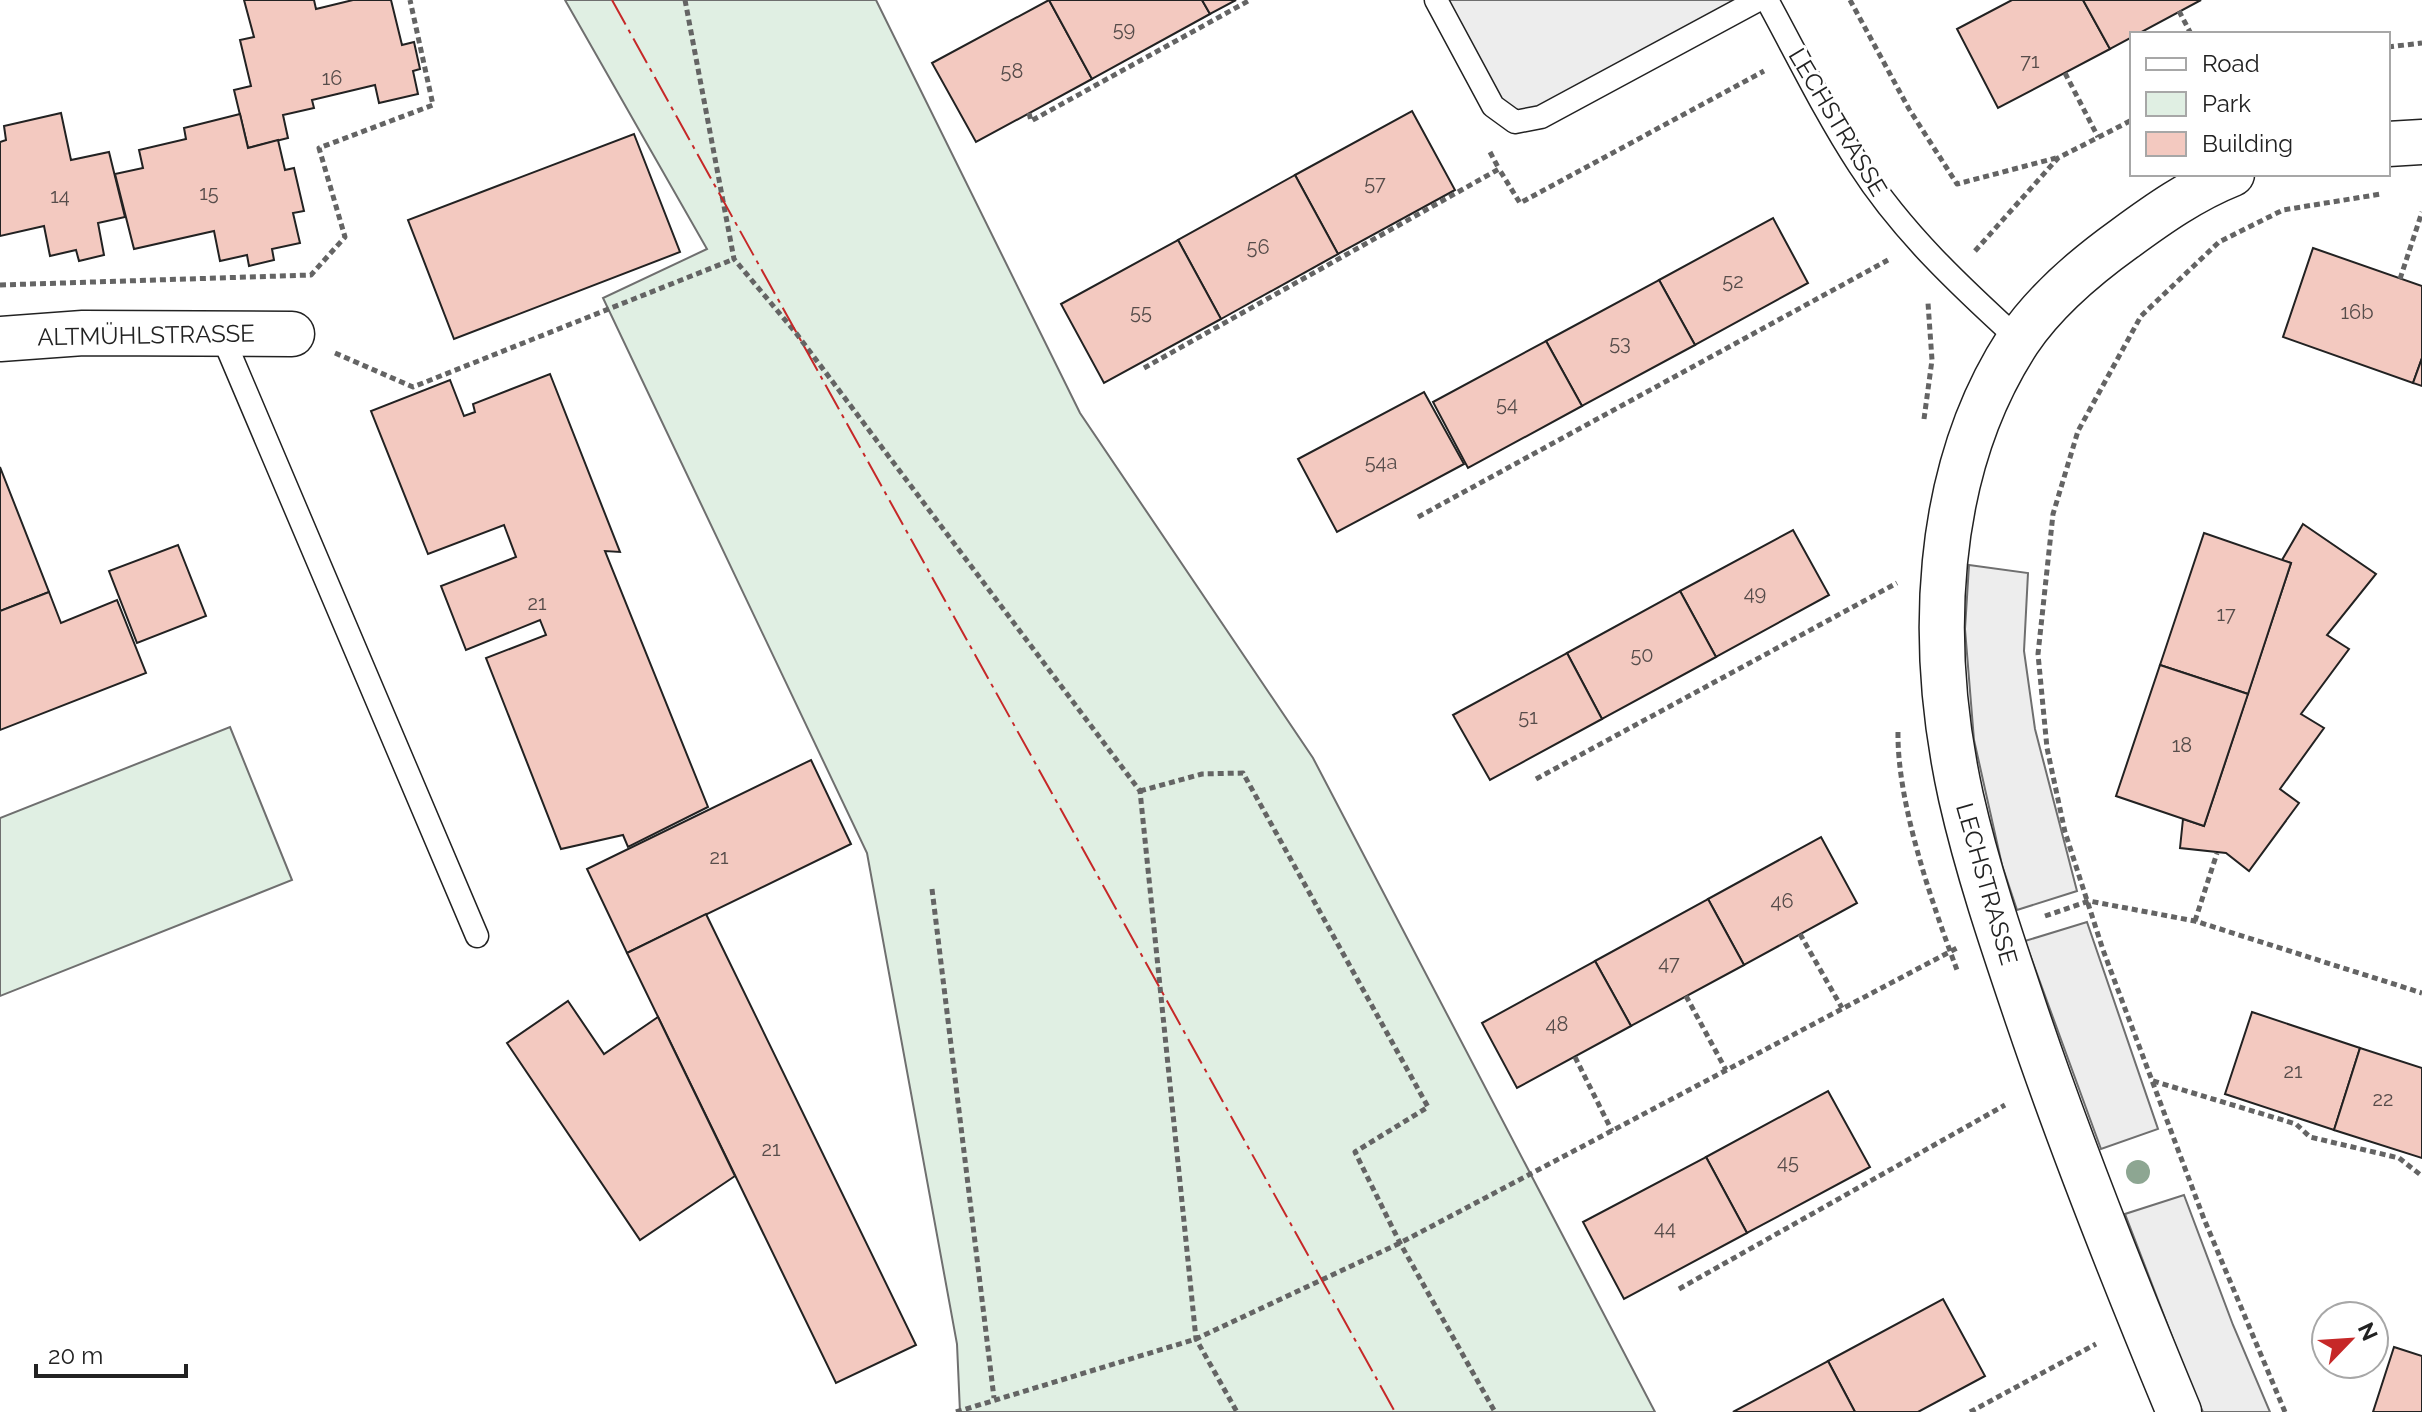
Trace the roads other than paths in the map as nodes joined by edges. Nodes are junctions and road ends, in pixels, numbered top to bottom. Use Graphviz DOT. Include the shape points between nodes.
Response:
graph roads {
  1 [pos="1436,0"];
  2 [pos="1758,0"];
  3 [pos="1767,0"];
  4 [pos="2422,142"];
  5 [pos="2390,144"];
  6 [pos="2228,176"];
  7 [pos="221,333"];
  8 [pos="292,334"];
  9 [pos="0,339"];
  10 [pos="2019,340"];
  11 [pos="477,936"];
  12 [pos="2179,1412"];
  1 -- 2 [label="lane" via="1493,106 1515,122 1541,117"];
  3 -- 10 [label="lane, LECHSTRASSE" via="1858,165 1959,285"];
  4 -- 5 [label="street"];
  6 -- 10 [label="street, LECHSTRASSE" via="2177,201 2100,256"];
  7 -- 8 [label="street, ALTMÜHLSTRASSE"];
  7 -- 9 [label="street, ALTMÜHLSTRASSE"];
  7 -- 11 [label="lane"];
  10 -- 12 [label="street, LECHSTRASSE" via="1987,400 1950,518 1944,576 1949,721 1961,795 1999,932 2094,1207"];
}
